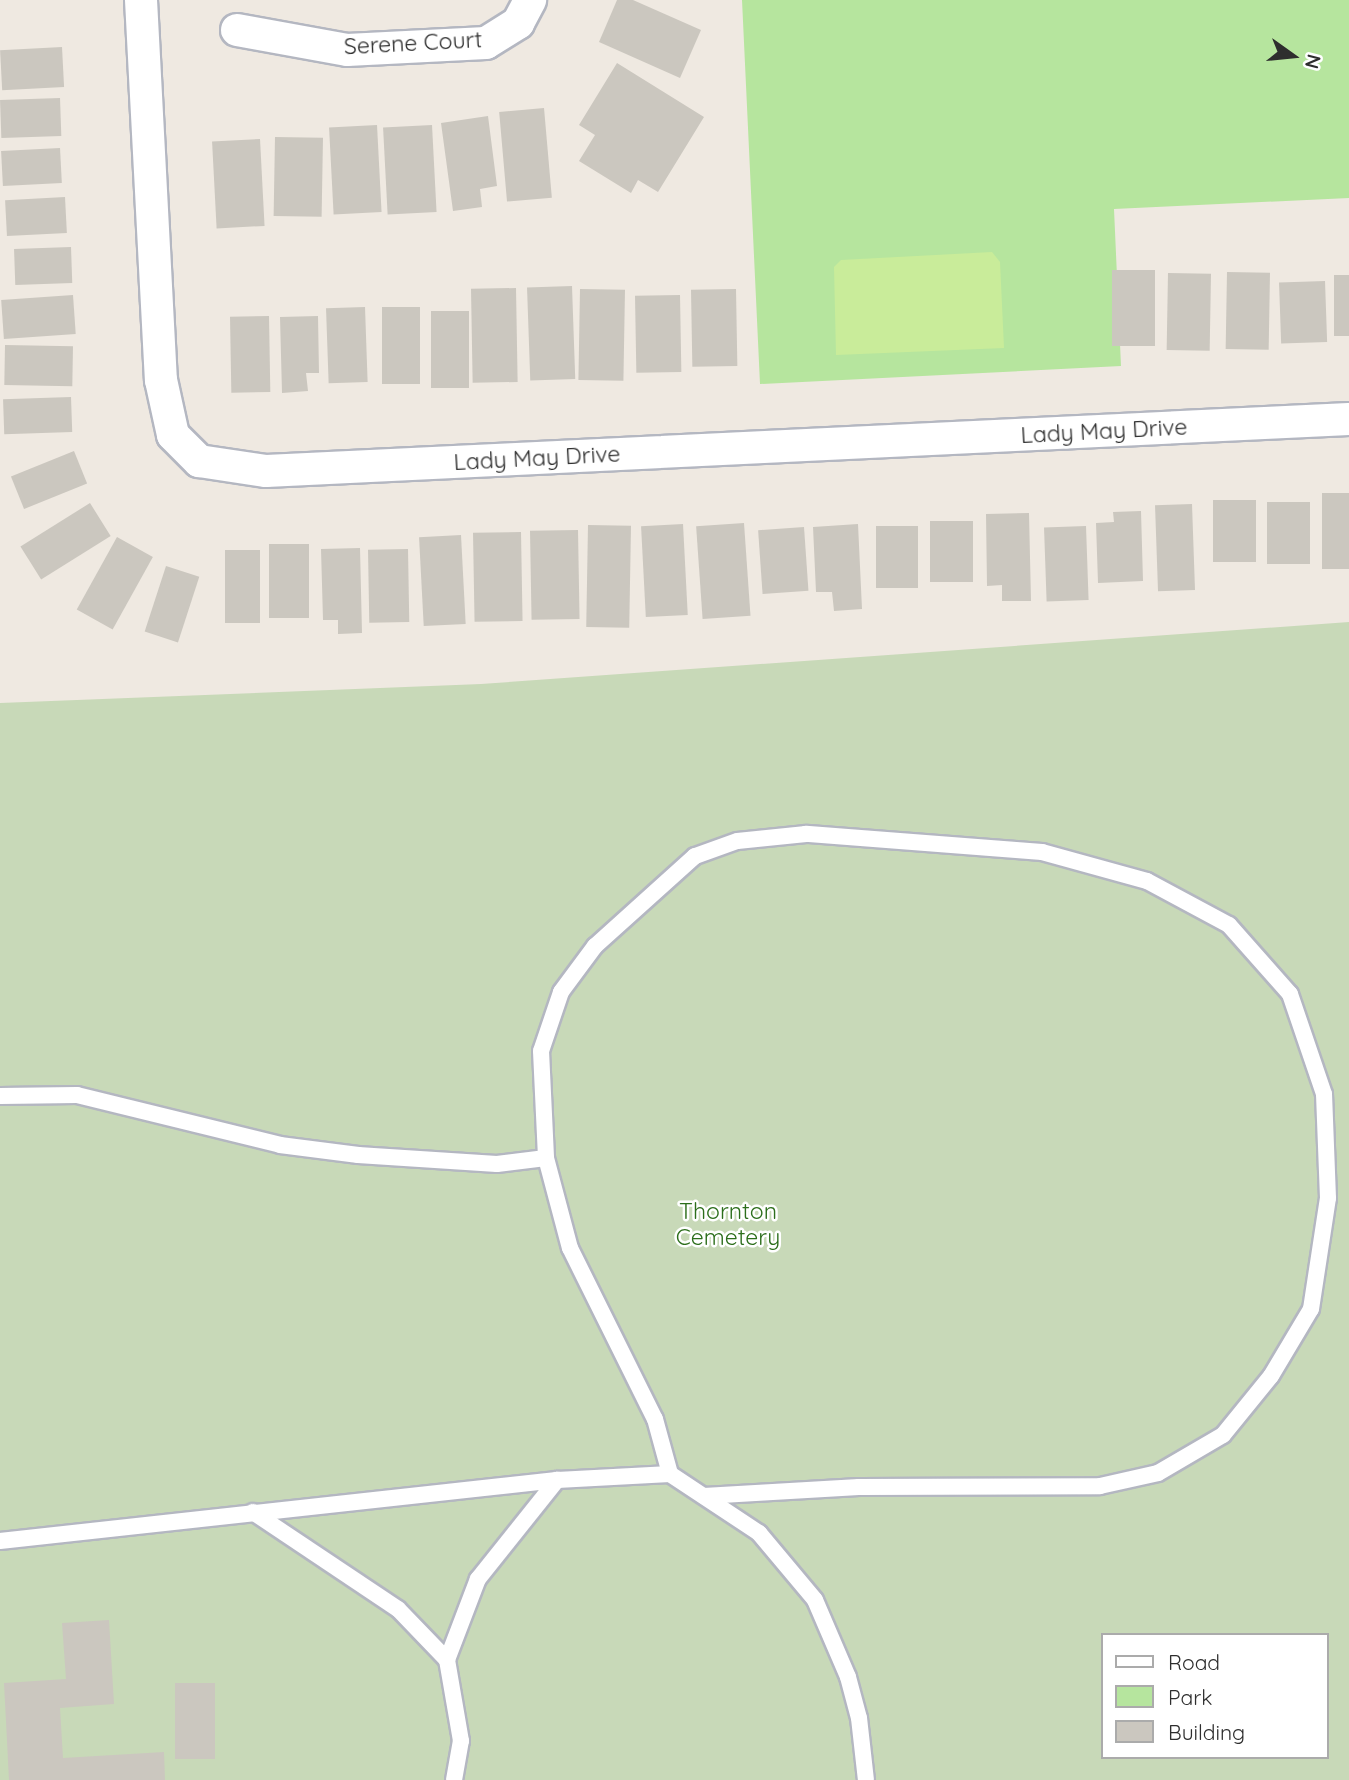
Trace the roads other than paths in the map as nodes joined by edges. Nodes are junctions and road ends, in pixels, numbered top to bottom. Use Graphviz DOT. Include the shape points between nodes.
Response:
graph roads {
  1 [pos="141,0"];
  2 [pos="530,0"];
  3 [pos="237,30"];
  4 [pos="1349,419"];
  5 [pos="0,1096"];
  6 [pos="546,1158"];
  7 [pos="670,1475"];
  8 [pos="557,1480"];
  9 [pos="704,1496"];
  10 [pos="253,1512"];
  11 [pos="0,1541"];
  12 [pos="447,1660"];
  13 [pos="454,1780"];
  14 [pos="866,1780"];
  1 -- 4 [label="street, Lady May Drive" via="161,380 173,435 199,461 267,471"];
  2 -- 3 [label="street, Serene Court" via="518,23 486,43 347,50"];
  5 -- 6 [label="lane" via="77,1095 280,1145 358,1155 497,1164"];
  6 -- 7 [label="lane" via="570,1248 655,1419"];
  6 -- 9 [label="lane" via="541,1051 561,992 594,946 695,856 737,841 806,834 1042,852 1147,881 1229,925 1290,993 1324,1094 1328,1198 1311,1309 1271,1376 1223,1435 1158,1473 1100,1486 859,1487"];
  7 -- 8 [label="lane"];
  7 -- 9 [label="lane"];
  8 -- 10 [label="lane"];
  8 -- 12 [label="lane" via="478,1579"];
  9 -- 14 [label="lane" via="759,1533 815,1600 848,1677 859,1718"];
  10 -- 11 [label="lane"];
  10 -- 12 [label="lane" via="398,1609"];
  12 -- 13 [label="lane" via="461,1741"];
}
